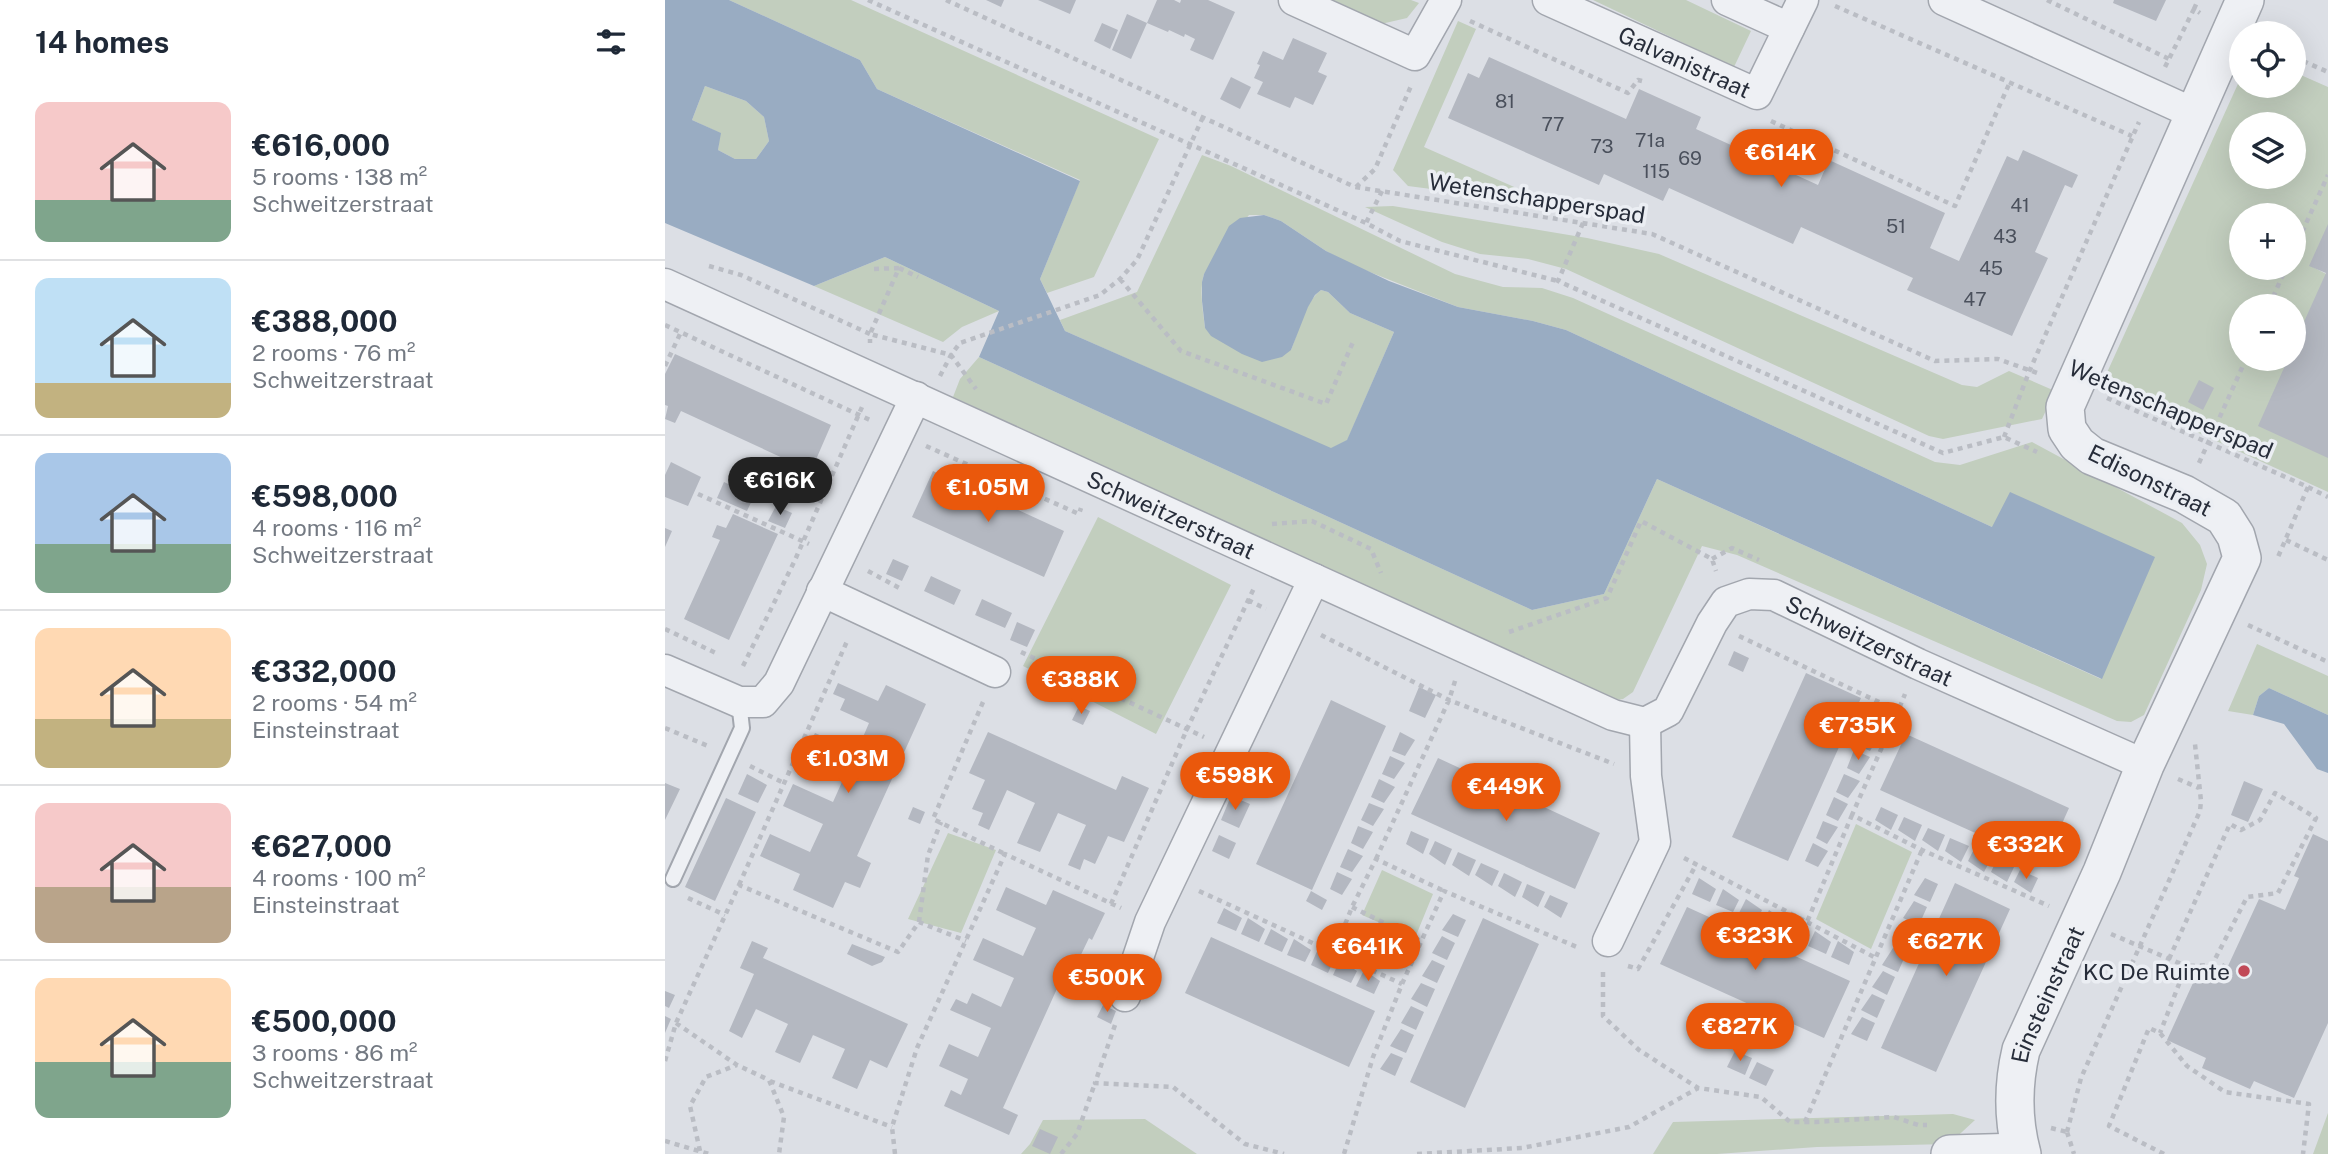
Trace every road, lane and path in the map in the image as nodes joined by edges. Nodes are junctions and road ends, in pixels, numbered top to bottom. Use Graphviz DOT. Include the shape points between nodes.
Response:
graph roads {
  1 [pos="868,0"];
  2 [pos="946,0"];
  3 [pos="1293,0"];
  4 [pos="1548,0"];
  5 [pos="1727,0"];
  6 [pos="1803,0"];
  7 [pos="1944,0"];
  8 [pos="2047,0"];
  9 [pos="2198,0"];
  10 [pos="1444,4"];
  11 [pos="1834,5"];
  12 [pos="2194,9"];
  13 [pos="2238,14"];
  14 [pos="1789,28"];
  15 [pos="1415,55"];
  16 [pos="2169,59"];
  17 [pos="2306,62"];
  18 [pos="2328,72"];
  19 [pos="2010,82"];
  20 [pos="1651,83"];
  21 [pos="1757,94"];
  22 [pos="2151,94"];
  23 [pos="2193,113"];
  24 [pos="1203,117"];
  25 [pos="2133,136"];
  26 [pos="1190,144"];
  27 [pos="2328,175"];
  28 [pos="1355,187"];
  29 [pos="1381,191"];
  30 [pos="1366,223"];
  31 [pos="1583,223"];
  32 [pos="2306,224"];
  33 [pos="703,264"];
  34 [pos="899,268"];
  35 [pos="874,269"];
  36 [pos="918,277"];
  37 [pos="1120,279"];
  38 [pos="1558,281"];
  39 [pos="665,284"];
  40 [pos="697,298"];
  41 [pos="870,334"];
  42 [pos="1353,342"];
  43 [pos="951,355"];
  44 [pos="665,366"];
  45 [pos="2241,371"];
  46 [pos="2029,372"];
  47 [pos="869,376"];
  48 [pos="2074,384"];
  49 [pos="916,397"];
  50 [pos="985,429"];
  51 [pos="2004,437"];
  52 [pos="2208,443"];
  53 [pos="2092,456"];
  54 [pos="2308,487"];
  55 [pos="2184,494"];
  56 [pos="2328,497"];
  57 [pos="2286,540"];
  58 [pos="1269,558"];
  59 [pos="2328,560"];
  60 [pos="2275,565"];
  61 [pos="1314,579"];
  62 [pos="823,591"];
  63 [pos="1248,600"];
  64 [pos="862,609"];
  65 [pos="2253,613"];
  66 [pos="1293,621"];
  67 [pos="1712,623"];
  68 [pos="2247,625"];
  69 [pos="2242,636"];
  70 [pos="1020,651"];
  71 [pos="2328,662"];
  72 [pos="1918,664"];
  73 [pos="743,666"];
  74 [pos="665,670"];
  75 [pos="995,672"];
  76 [pos="739,702"];
  77 [pos="1898,711"];
  78 [pos="1645,723"];
  79 [pos="1187,729"];
  80 [pos="2197,737"];
  81 [pos="1231,750"];
  82 [pos="2145,765"];
  83 [pos="1646,776"];
  84 [pos="1851,815"];
  85 [pos="941,822"];
  86 [pos="1655,842"];
  87 [pos="1922,850"];
  88 [pos="1696,865"];
  89 [pos="673,879"];
  90 [pos="1172,879"];
  91 [pos="739,885"];
  92 [pos="1444,891"];
  93 [pos="680,894"];
  94 [pos="1111,904"];
  95 [pos="1352,907"];
  96 [pos="725,915"];
  97 [pos="2080,920"];
  98 [pos="919,922"];
  99 [pos="1150,922"];
  100 [pos="1807,922"];
  101 [pos="966,941"];
  102 [pos="1421,941"];
  103 [pos="2138,947"];
  104 [pos="1607,950"];
  105 [pos="1333,952"];
  106 [pos="1876,958"];
  107 [pos="2169,959"];
  108 [pos="2186,967"];
  109 [pos="1402,984"];
  110 [pos="1125,996"];
  111 [pos="677,1023"];
  112 [pos="2160,1033"];
  113 [pos="665,1061"];
  114 [pos="737,1065"];
  115 [pos="769,1080"];
  116 [pos="1095,1083"];
  117 [pos="1699,1088"];
  118 [pos="1805,1122"];
  119 [pos="892,1127"];
  120 [pos="2067,1132"];
  121 [pos="1940,1140"];
  122 [pos="665,1141"];
  123 [pos="2020,1144"];
  124 [pos="700,1151"];
  125 [pos="709,1154"];
  126 [pos="779,1154"];
  127 [pos="895,1154"];
  128 [pos="1061,1154"];
  129 [pos="1285,1154"];
  130 [pos="1344,1154"];
  131 [pos="1417,1154"];
  132 [pos="2074,1154"];
  133 [pos="2164,1154"];
  134 [pos="2303,1154"];
  1 -- 26 [label="path"];
  2 -- 24 [label="path, Wetenschapperspad"];
  3 -- 15 [label="street"];
  4 -- 21 [label="street, Galvanistraat"];
  5 -- 14 [label="street"];
  6 -- 14 [label="street, Galvanistraat"];
  7 -- 22 [label="street"];
  8 -- 16 [label="path"];
  9 -- 12 [label="path"];
  10 -- 15 [label="street"];
  10 -- 20 [label="path" via="1628,93 1638,80"];
  11 -- 19 [label="path"];
  12 -- 13 [label="path"];
  12 -- 16 [label="path"];
  13 -- 23 [label="street, Edisonstraat"];
  14 -- 21 [label="street, Galvanistraat"];
  15 -- 28 [label="path" via="1418,70 1375,169"];
  16 -- 22 [label="path"];
  17 -- 18 [label="path"];
  19 -- 21 [label="path" via="1955,206 1749,111"];
  19 -- 25 [label="path"];
  22 -- 23 [label="street"];
  22 -- 25 [label="path"];
  23 -- 48 [label="street, Edisonstraat"];
  24 -- 26 [label="path"];
  24 -- 28 [label="path, Wetenschapperspad"];
  25 -- 46 [label="path"];
  26 -- 30 [label="path"];
  26 -- 37 [label="path" via="1137,260"];
  27 -- 32 [label="path"];
  28 -- 29 [label="path, Wetenschapperspad"];
  29 -- 30 [label="path"];
  29 -- 31 [label="path, Wetenschapperspad"];
  30 -- 38 [label="path" via="1400,241"];
  31 -- 38 [label="path"];
  31 -- 46 [label="path, Wetenschapperspad" via="1652,234 1935,361 1999,359"];
  33 -- 41 [label="path" via="741,275"];
  34 -- 35 [label="path"];
  34 -- 36 [label="path"];
  34 -- 41 [label="path"];
  37 -- 42 [label="path" via="1181,351 1326,404"];
  37 -- 43 [label="path" via="1100,295 960,343"];
  38 -- 51 [label="path" via="1943,453"];
  39 -- 40 [label="street, Schweitzerstraat"];
  40 -- 44 [label="path"];
  40 -- 47 [label="street, Schweitzerstraat"];
  41 -- 43 [label="path"];
  41 -- 47 [label="path"];
  43 -- 49 [label="path" via="935,386"];
  43 -- 50 [label="path" via="992,411"];
  45 -- 52 [label="path"];
  46 -- 48 [label="path, Wetenschapperspad"];
  46 -- 51 [label="path"];
  47 -- 49 [label="street, Schweitzerstraat"];
  47 -- 73 [label="path" via="860,415"];
  48 -- 52 [label="path, Wetenschapperspad"];
  48 -- 53 [label="street, Edisonstraat" via="2065,407 2067,429"];
  49 -- 50 [label="street, Schweitzerstraat"];
  49 -- 62 [label="street"];
  50 -- 58 [label="street, Schweitzerstraat"];
  51 -- 53 [label="path" via="2069,467"];
  52 -- 54 [label="path, Wetenschapperspad"];
  52 -- 55 [label="path"];
  53 -- 55 [label="street, Edisonstraat"];
  54 -- 56 [label="path, Wetenschapperspad"];
  54 -- 57 [label="path"];
  55 -- 82 [label="street, Edisonstraat" via="2224,517 2242,558"];
  57 -- 59 [label="path"];
  57 -- 60 [label="path"];
  58 -- 61 [label="street, Schweitzerstraat"];
  58 -- 63 [label="path"];
  61 -- 66 [label="street"];
  61 -- 78 [label="street, Schweitzerstraat" via="1613,715"];
  62 -- 64 [label="street"];
  62 -- 76 [label="street" via="779,683 763,702"];
  63 -- 66 [label="path"];
  63 -- 79 [label="path"];
  64 -- 75 [label="street"];
  64 -- 91 [label="path"];
  65 -- 68 [label="path"];
  66 -- 81 [label="street"];
  66 -- 83 [label="path" via="1449,700"];
  67 -- 72 [label="street, Schweitzerstraat" via="1726,601 1749,594 1774,595"];
  67 -- 77 [label="path"];
  67 -- 78 [label="street, Schweitzerstraat" via="1668,711"];
  68 -- 69 [label="path"];
  68 -- 71 [label="path"];
  70 -- 79 [label="path"];
  72 -- 77 [label="path"];
  72 -- 82 [label="street, Schweitzerstraat"];
  74 -- 76 [label="street"];
  76 -- 89 [label="lane" via="742,728"];
  77 -- 84 [label="path"];
  78 -- 83 [label="street"];
  79 -- 81 [label="path"];
  79 -- 94 [label="path"];
  80 -- 103 [label="path" via="2200,811"];
  81 -- 90 [label="street"];
  82 -- 97 [label="street, Einsteinstraat"];
  83 -- 86 [label="street"];
  84 -- 87 [label="path"];
  84 -- 100 [label="path"];
  85 -- 98 [label="path" via="928,855"];
  86 -- 88 [label="path"];
  86 -- 104 [label="street"];
  87 -- 97 [label="path"];
  87 -- 106 [label="path"];
  88 -- 100 [label="path"];
  88 -- 104 [label="path" via="1638,969"];
  90 -- 99 [label="street"];
  90 -- 105 [label="path"];
  91 -- 96 [label="path"];
  91 -- 98 [label="path" via="898,952"];
  92 -- 95 [label="path" via="1376,859"];
  92 -- 102 [label="path"];
  92 -- 104 [label="path"];
  93 -- 96 [label="path"];
  94 -- 99 [label="path"];
  94 -- 101 [label="path" via="1005,855"];
  95 -- 102 [label="path"];
  95 -- 105 [label="path"];
  96 -- 111 [label="path"];
  97 -- 103 [label="path"];
  97 -- 123 [label="street, Einsteinstraat" via="2015,1073"];
  98 -- 101 [label="path"];
  99 -- 110 [label="street"];
  100 -- 106 [label="path"];
  101 -- 119 [label="path" via="917,1048"];
  102 -- 109 [label="path"];
  103 -- 107 [label="path"];
  103 -- 120 [label="path" via="2081,1077"];
  104 -- 117 [label="path" via="1603,1016 1639,1050"];
  105 -- 109 [label="path"];
  106 -- 118 [label="path"];
  107 -- 108 [label="path"];
  107 -- 108 [label="path" via="2230,824 2241,830 2260,820 2275,793 2316,818 2278,893 2247,897 2212,965"];
  108 -- 112 [label="path"];
  109 -- 130 [label="path" via="1373,1057"];
  110 -- 116 [label="path"];
  111 -- 113 [label="path"];
  111 -- 114 [label="path"];
  112 -- 133 [label="path" via="2149,1028 2109,1126"];
  112 -- 134 [label="path" via="2187,1066 2225,1092 2309,1104"];
  114 -- 115 [label="path"];
  114 -- 124 [label="path" via="706,1077 690,1106"];
  115 -- 119 [label="path"];
  115 -- 126 [label="path" via="784,1117"];
  116 -- 128 [label="path" via="1077,1134"];
  116 -- 129 [label="path" via="1173,1087 1245,1144"];
  117 -- 118 [label="path" via="1762,1097 1790,1122"];
  117 -- 131 [label="path" via="1629,1126 1522,1148"];
  118 -- 121 [label="path" via="1894,1117 1918,1125"];
  119 -- 127 [label="path"];
  120 -- 123 [label="path" via="2042,1126"];
  120 -- 132 [label="path"];
  121 -- 123 [label="street"];
  122 -- 124 [label="path"];
  124 -- 125 [label="path"];
}
